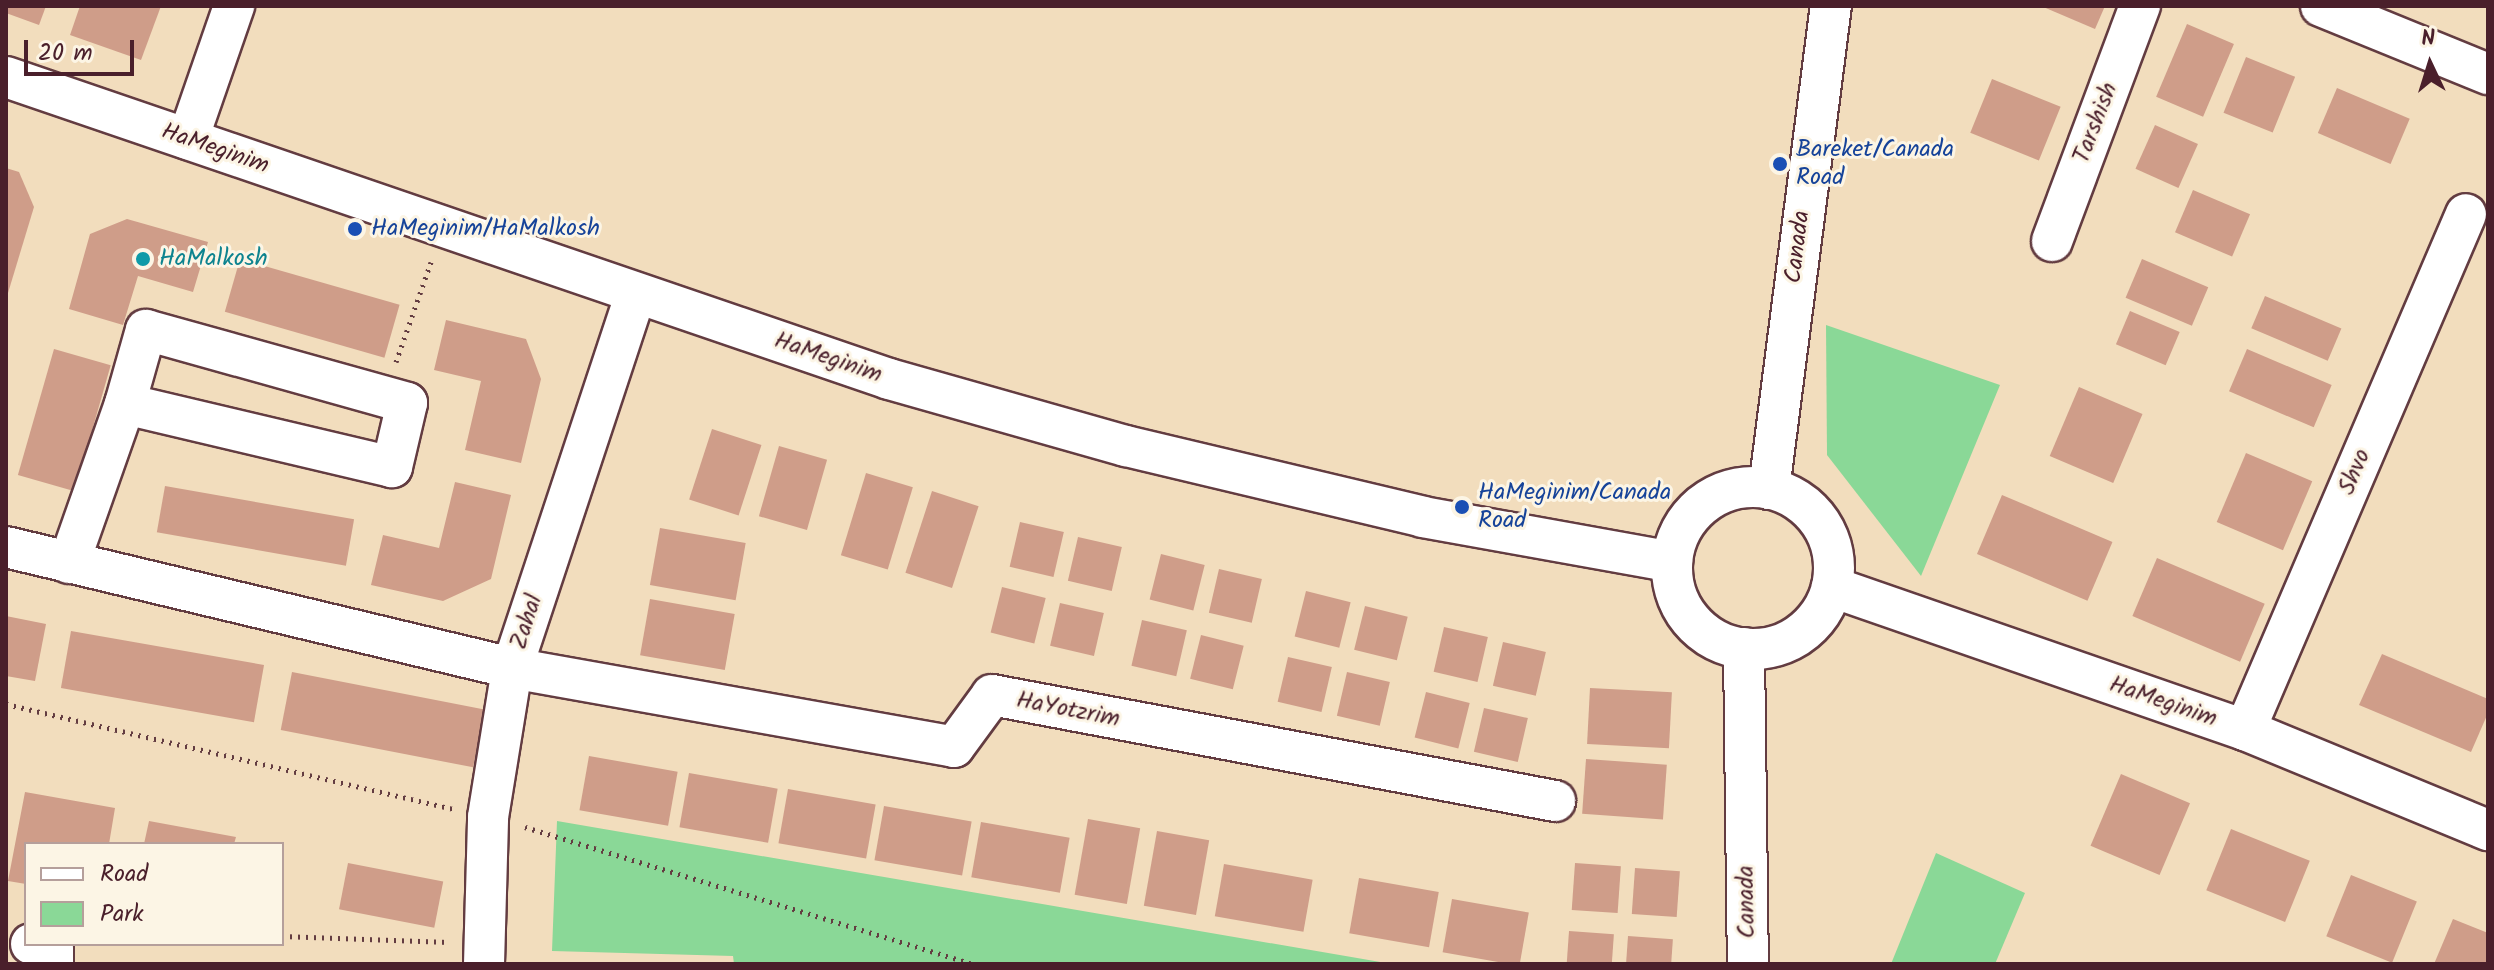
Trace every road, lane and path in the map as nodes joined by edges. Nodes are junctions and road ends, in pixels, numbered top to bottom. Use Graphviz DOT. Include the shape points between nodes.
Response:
graph roads {
  1 [pos="234,6"];
  2 [pos="1831,6"];
  3 [pos="2140,6"];
  4 [pos="2321,6"];
  5 [pos="2488,74"];
  6 [pos="6,77"];
  7 [pos="188,139"];
  8 [pos="2466,214"];
  9 [pos="444,228"];
  10 [pos="2052,241"];
  11 [pos="636,294"];
  12 [pos="384,396"];
  13 [pos="125,404"];
  14 [pos="1769,489"];
  15 [pos="6,547"];
  16 [pos="1672,562"];
  17 [pos="69,563"];
  18 [pos="1832,587"];
  19 [pos="1744,648"];
  20 [pos="512,668"];
  21 [pos="6,704"];
  22 [pos="2245,730"];
  23 [pos="1555,801"];
  24 [pos="488,817"];
  25 [pos="2488,830"];
  26 [pos="284,936"];
  27 [pos="40,946"];
  28 [pos="484,953"];
  29 [pos="53,964"];
  30 [pos="1128,964"];
  31 [pos="1748,964"];
  1 -- 7 [label="street"];
  2 -- 14 [label="street, Canada"];
  3 -- 10 [label="street, Tarshish"];
  4 -- 5 [label="street"];
  6 -- 7 [label="street, HaMeginim"];
  7 -- 9 [label="street, HaMeginim"];
  8 -- 22 [label="street, Shvo"];
  9 -- 11 [label="street, HaMeginim"];
  9 -- 12 [label="path"];
  11 -- 16 [label="street, HaMeginim" via="889,379 1126,446 1423,517"];
  11 -- 20 [label="street, Zahal"];
  12 -- 13 [label="street" via="146,330"];
  12 -- 13 [label="street" via="407,403 392,467"];
  13 -- 17 [label="street"];
  14 -- 16 [label="street" via="1741,488 1715,496 1686,524"];
  14 -- 18 [label="street" via="1793,497 1814,514 1835,561"];
  15 -- 17 [label="street"];
  16 -- 19 [label="street" via="1683,609 1699,628"];
  17 -- 20 [label="street"];
  18 -- 19 [label="street" via="1824,609 1790,640"];
  18 -- 22 [label="street, HaMeginim"];
  19 -- 31 [label="street, Canada"];
  20 -- 23 [label="street, HaYotzrim" via="954,747 992,695"];
  20 -- 24 [label="street, Zahal"];
  21 -- 24 [label="path"];
  22 -- 25 [label="street, HaMeginim"];
  24 -- 28 [label="street, Zahal"];
  24 -- 30 [label="path" via="973,964"];
  26 -- 28 [label="path"];
  27 -- 29 [label="street" via="53,948"];
}
